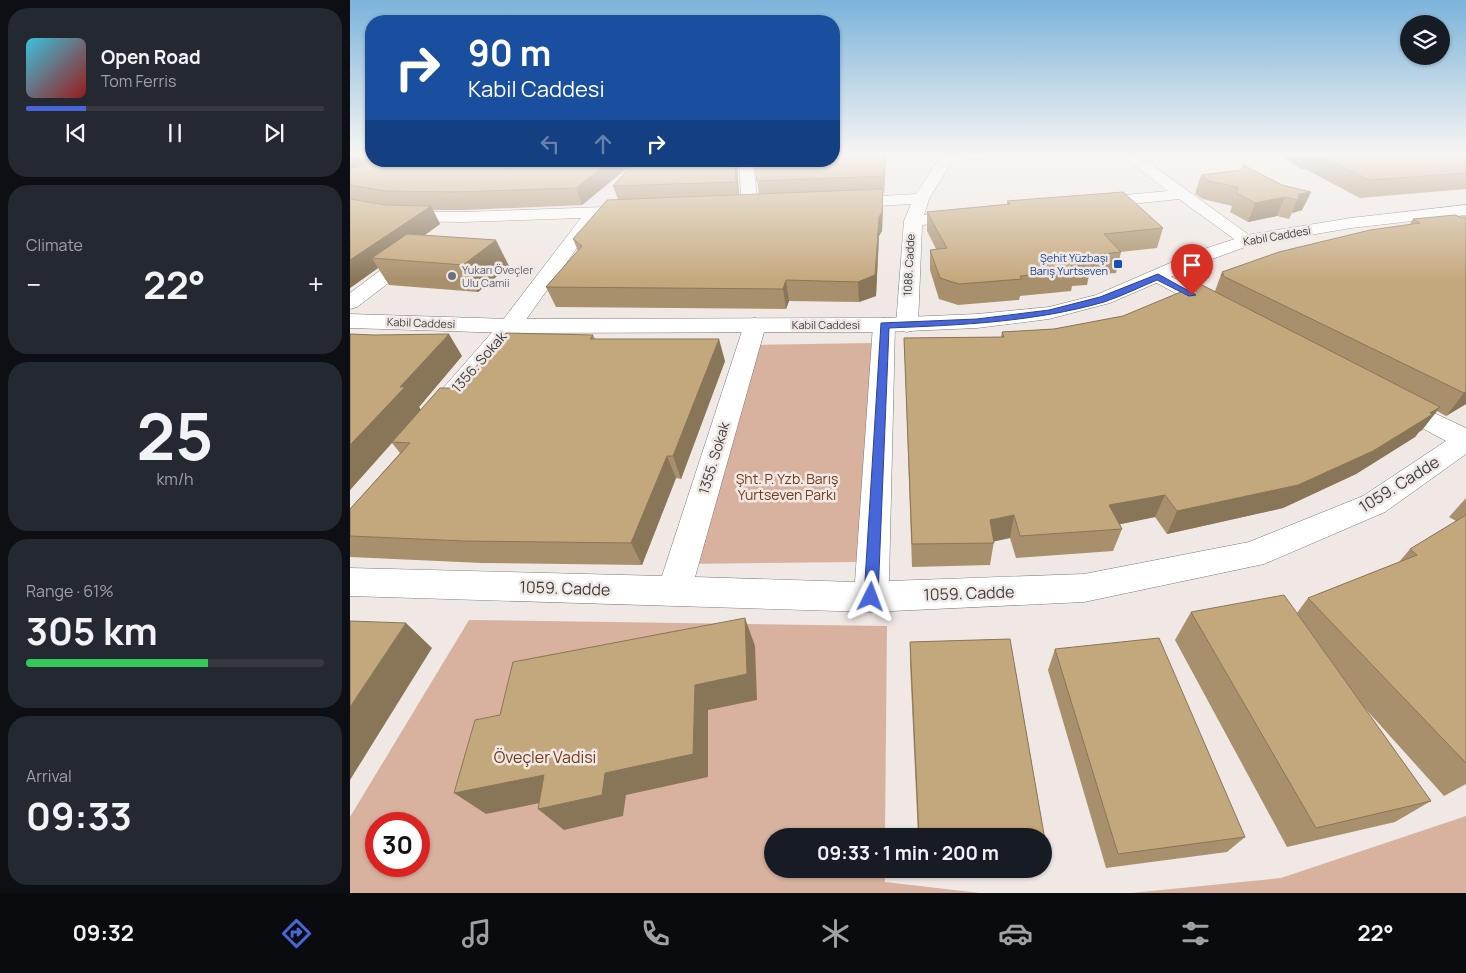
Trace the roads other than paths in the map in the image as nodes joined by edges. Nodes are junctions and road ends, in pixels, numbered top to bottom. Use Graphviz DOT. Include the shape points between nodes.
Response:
graph roads {
  1 [pos="749,196"];
  2 [pos="923,196"];
  3 [pos="1166,196"];
  4 [pos="1184,196"];
  5 [pos="921,199"];
  6 [pos="826,204"];
  7 [pos="1076,205"];
  8 [pos="769,206"];
  9 [pos="730,207"];
  10 [pos="750,207"];
  11 [pos="350,208"];
  12 [pos="652,210"];
  13 [pos="1466,210"];
  14 [pos="1439,212"];
  15 [pos="593,213"];
  16 [pos="980,214"];
  17 [pos="464,216"];
  18 [pos="913,221"];
  19 [pos="1466,228"];
  20 [pos="441,234"];
  21 [pos="1247,240"];
  22 [pos="426,245"];
  23 [pos="1158,276"];
  24 [pos="350,302"];
  25 [pos="1237,318"];
  26 [pos="350,321"];
  27 [pos="755,325"];
  28 [pos="895,325"];
  29 [pos="510,326"];
  30 [pos="1378,393"];
  31 [pos="414,438"];
  32 [pos="1466,440"];
  33 [pos="350,582"];
  34 [pos="674,591"];
  35 [pos="871,597"];
  1 -- 10 [label="street"];
  2 -- 5 [label="street, 1088. Cadde"];
  3 -- 7 [label="street"];
  4 -- 21 [label="street"];
  5 -- 6 [label="street"];
  5 -- 18 [label="street, 1088. Cadde"];
  8 -- 10 [label="street"];
  9 -- 10 [label="street"];
  11 -- 17 [label="street" via="396,216"];
  12 -- 15 [label="street"];
  13 -- 14 [label="street, Kabil Caddesi"];
  14 -- 19 [label="street"];
  14 -- 21 [label="street, Kabil Caddesi"];
  15 -- 17 [label="street"];
  15 -- 29 [label="street, 1356. Sokak"];
  16 -- 18 [label="street"];
  17 -- 20 [label="street"];
  18 -- 28 [label="street, 1088. Cadde"];
  21 -- 23 [label="street, Kabil Caddesi"];
  22 -- 24 [label="street"];
  23 -- 25 [label="street"];
  23 -- 28 [label="street, Kabil Caddesi" via="1104,299 1049,313 977,322"];
  26 -- 29 [label="street, Kabil Caddesi"];
  27 -- 28 [label="street, Kabil Caddesi"];
  27 -- 29 [label="street, Kabil Caddesi"];
  27 -- 34 [label="street, 1355. Sokak"];
  28 -- 35 [label="street, 1088. Cadde"];
  29 -- 31 [label="street, 1356. Sokak"];
  30 -- 32 [label="street"];
  32 -- 35 [label="street, 1059. Cadde" via="1374,504 1253,554 1084,588"];
  33 -- 34 [label="street, 1059. Cadde"];
  34 -- 35 [label="street, 1059. Cadde"];
}
